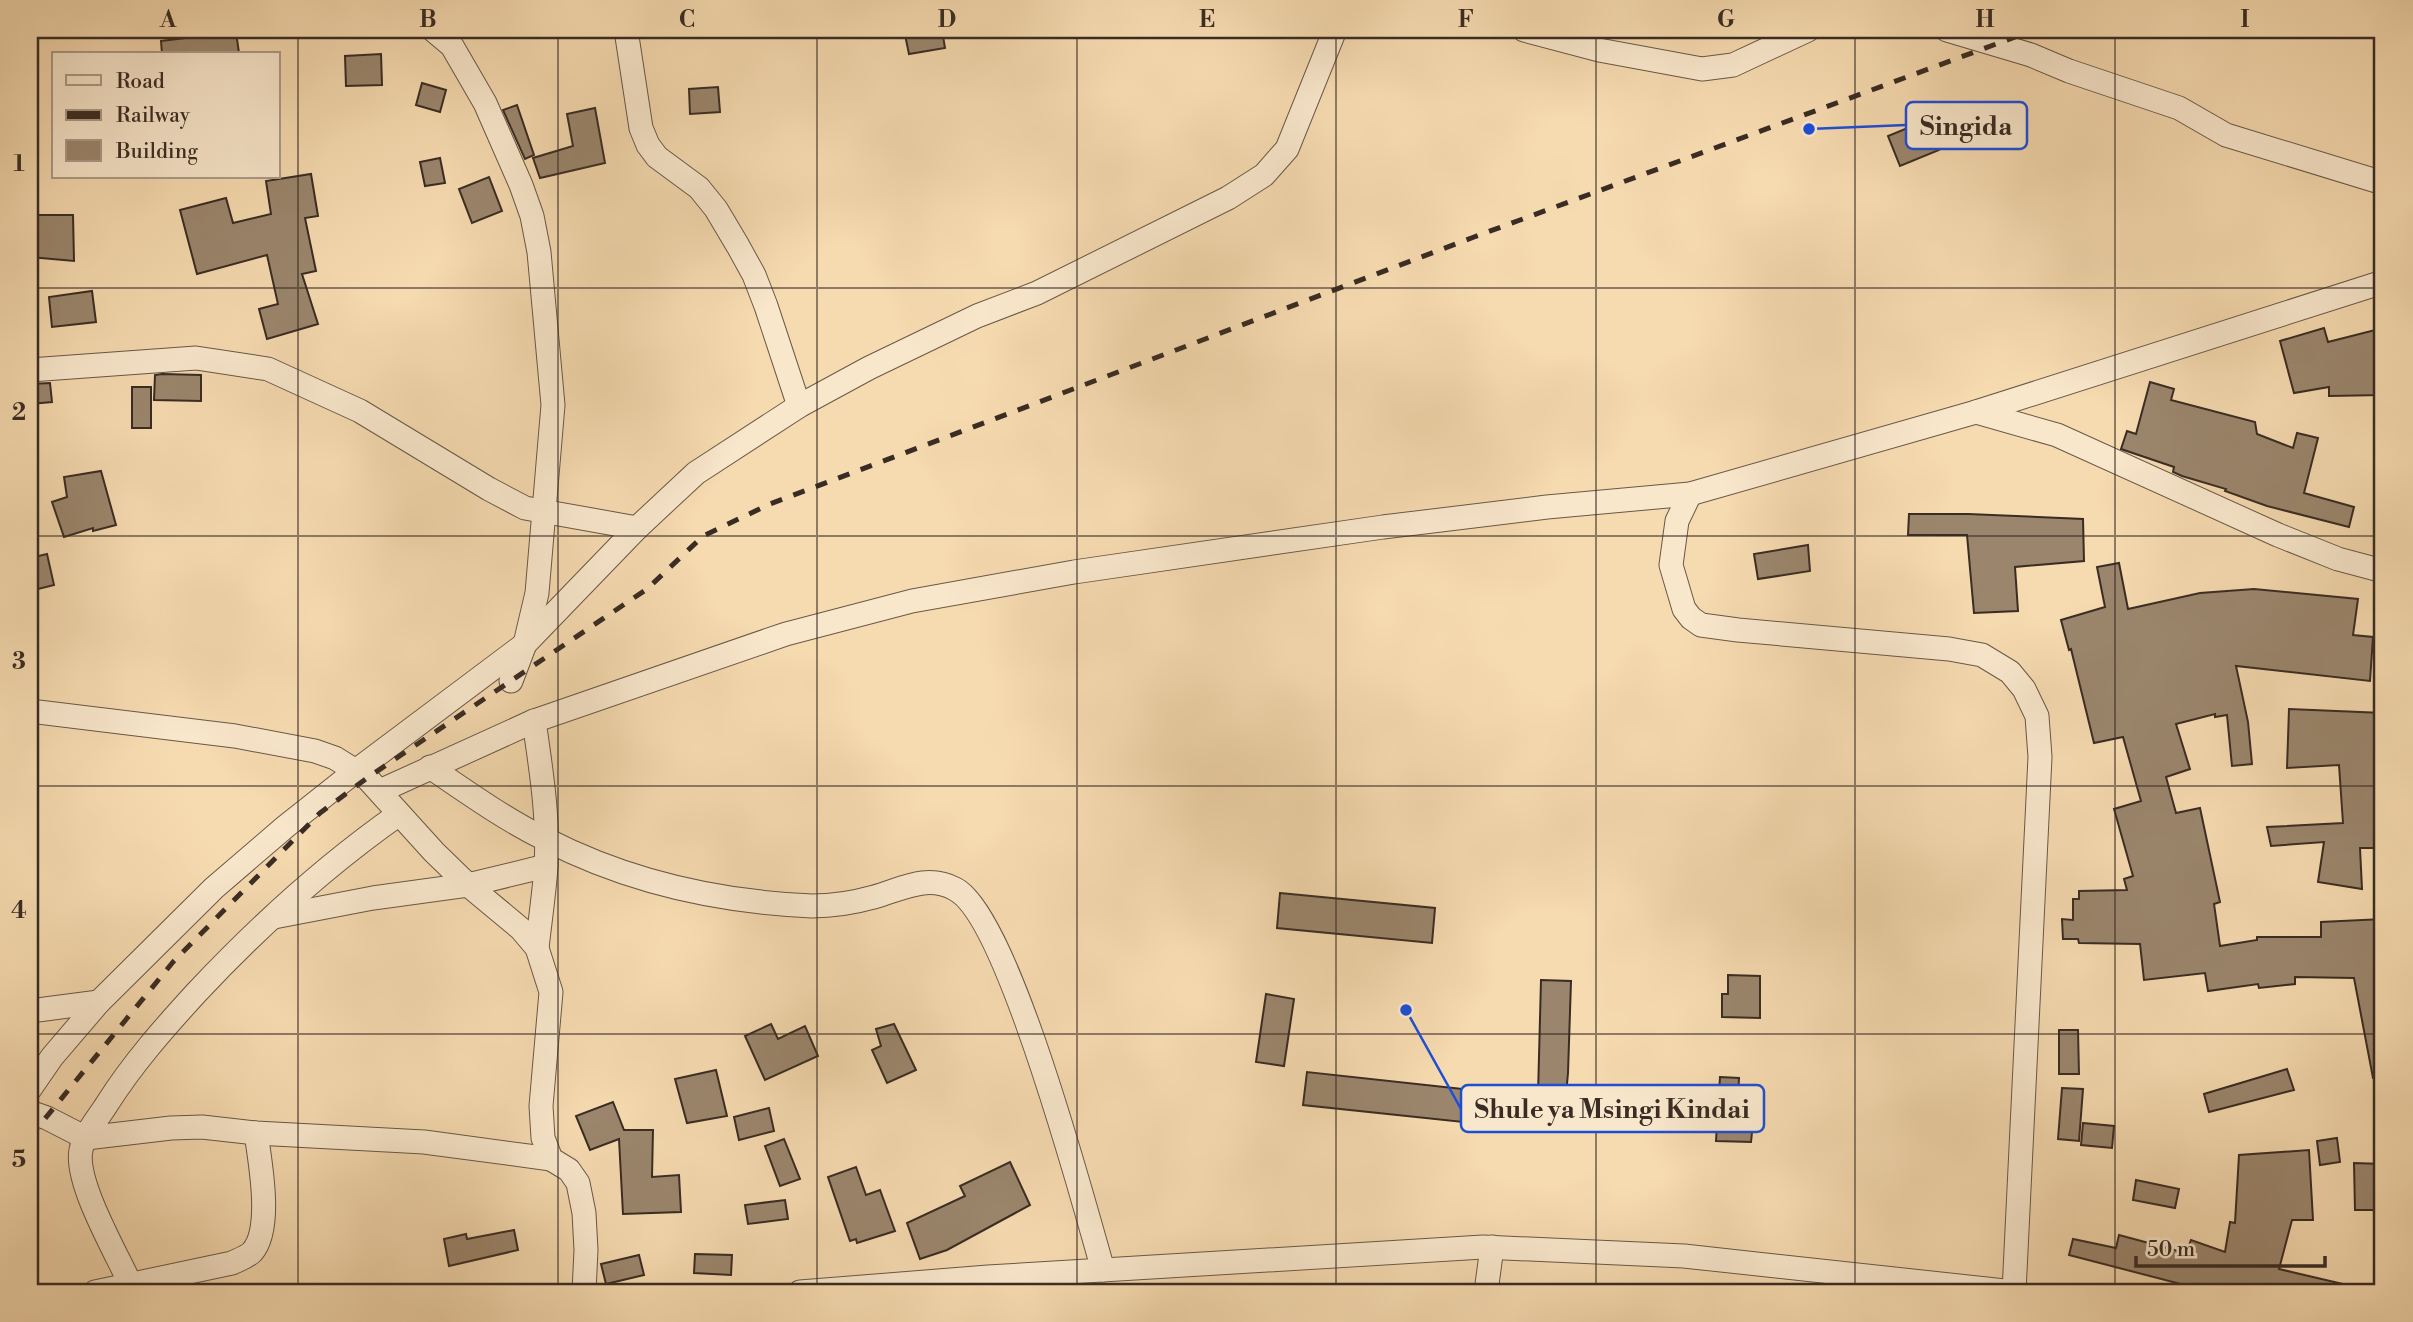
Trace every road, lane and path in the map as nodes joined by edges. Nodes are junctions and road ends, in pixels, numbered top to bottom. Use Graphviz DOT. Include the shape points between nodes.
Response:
graph roads {
  1 [pos="433,30"];
  2 [pos="626,30"];
  3 [pos="1335,30"];
  4 [pos="1524,30"];
  5 [pos="1808,30"];
  6 [pos="1947,30"];
  7 [pos="2383,183"];
  8 [pos="2383,282"];
  9 [pos="30,370"];
  10 [pos="799,406"];
  11 [pos="1976,412"];
  12 [pos="1690,494"];
  13 [pos="544,513"];
  14 [pos="637,528"];
  15 [pos="2383,571"];
  16 [pos="525,644"];
  17 [pos="512,681"];
  18 [pos="30,710"];
  19 [pos="534,721"];
  20 [pos="430,767"];
  21 [pos="357,770"];
  22 [pos="380,791"];
  23 [pos="399,814"];
  24 [pos="547,840"];
  25 [pos="546,866"];
  26 [pos="468,885"];
  27 [pos="272,917"];
  28 [pos="537,948"];
  29 [pos="99,1002"];
  30 [pos="30,1011"];
  31 [pos="30,1089"];
  32 [pos="30,1112"];
  33 [pos="256,1133"];
  34 [pos="86,1138"];
  35 [pos="551,1159"];
  36 [pos="1492,1247"];
  37 [pos="1103,1270"];
  38 [pos="990,1285"];
  39 [pos="133,1289"];
  40 [pos="1485,1291"];
  41 [pos="95,1292"];
  42 [pos="584,1292"];
  43 [pos="800,1292"];
  44 [pos="2014,1292"];
  1 -- 13 [label="street" via="452,46 485,103 532,216 553,405"];
  2 -- 10 [label="street" via="639,119 648,145 699,188 738,246 766,306"];
  3 -- 10 [label="street" via="1287,149 1264,175 1156,234 1037,293 976,316"];
  4 -- 5 [label="street" via="1702,69 1733,65"];
  6 -- 7 [label="street" via="2179,108 2226,135"];
  8 -- 11 [label="street"];
  9 -- 13 [label="street" via="196,358 268,369 360,411 507,499"];
  10 -- 14 [label="street" via="696,473"];
  11 -- 12 [label="street"];
  11 -- 15 [label="street" via="2057,435 2278,535"];
  12 -- 19 [label="street" via="1382,527 912,601 786,634"];
  12 -- 44 [label="street" via="1677,521 1671,565 1684,609 1701,625 1982,655 2010,672 2037,716 2040,757"];
  13 -- 14 [label="street"];
  13 -- 16 [label="street" via="537,593"];
  14 -- 16 [label="street"];
  16 -- 17 [label="street"];
  16 -- 21 [label="street"];
  18 -- 21 [label="street" via="235,736 315,751"];
  19 -- 20 [label="street"];
  19 -- 24 [label="street"];
  20 -- 22 [label="street"];
  20 -- 24 [label="street"];
  21 -- 22 [label="street"];
  21 -- 29 [label="street" via="214,888"];
  22 -- 23 [label="street"];
  23 -- 26 [label="street"];
  23 -- 27 [label="street" via="348,850"];
  24 -- 25 [label="street"];
  24 -- 37 [label="street" via="613,870 724,898 815,906 932,881 957,889 975,909 998,951 1024,1013"];
  25 -- 26 [label="street"];
  25 -- 28 [label="street"];
  26 -- 27 [label="street"];
  26 -- 28 [label="street"];
  27 -- 34 [label="street" via="159,1033"];
  28 -- 35 [label="street" via="551,992 541,1106 543,1138"];
  29 -- 30 [label="street"];
  29 -- 31 [label="street"];
  32 -- 34 [label="street"];
  33 -- 34 [label="street" via="202,1127"];
  33 -- 35 [label="street" via="424,1142"];
  33 -- 39 [label="street" via="264,1187 262,1230 252,1252 232,1264"];
  34 -- 39 [label="street" via="81,1149 82,1177"];
  35 -- 42 [label="street" via="569,1170 578,1183 584,1213"];
  36 -- 37 [label="street"];
  36 -- 40 [label="street"];
  36 -- 44 [label="street" via="1684,1256"];
  37 -- 38 [label="street"];
  38 -- 43 [label="street"];
  39 -- 41 [label="street"];
}
